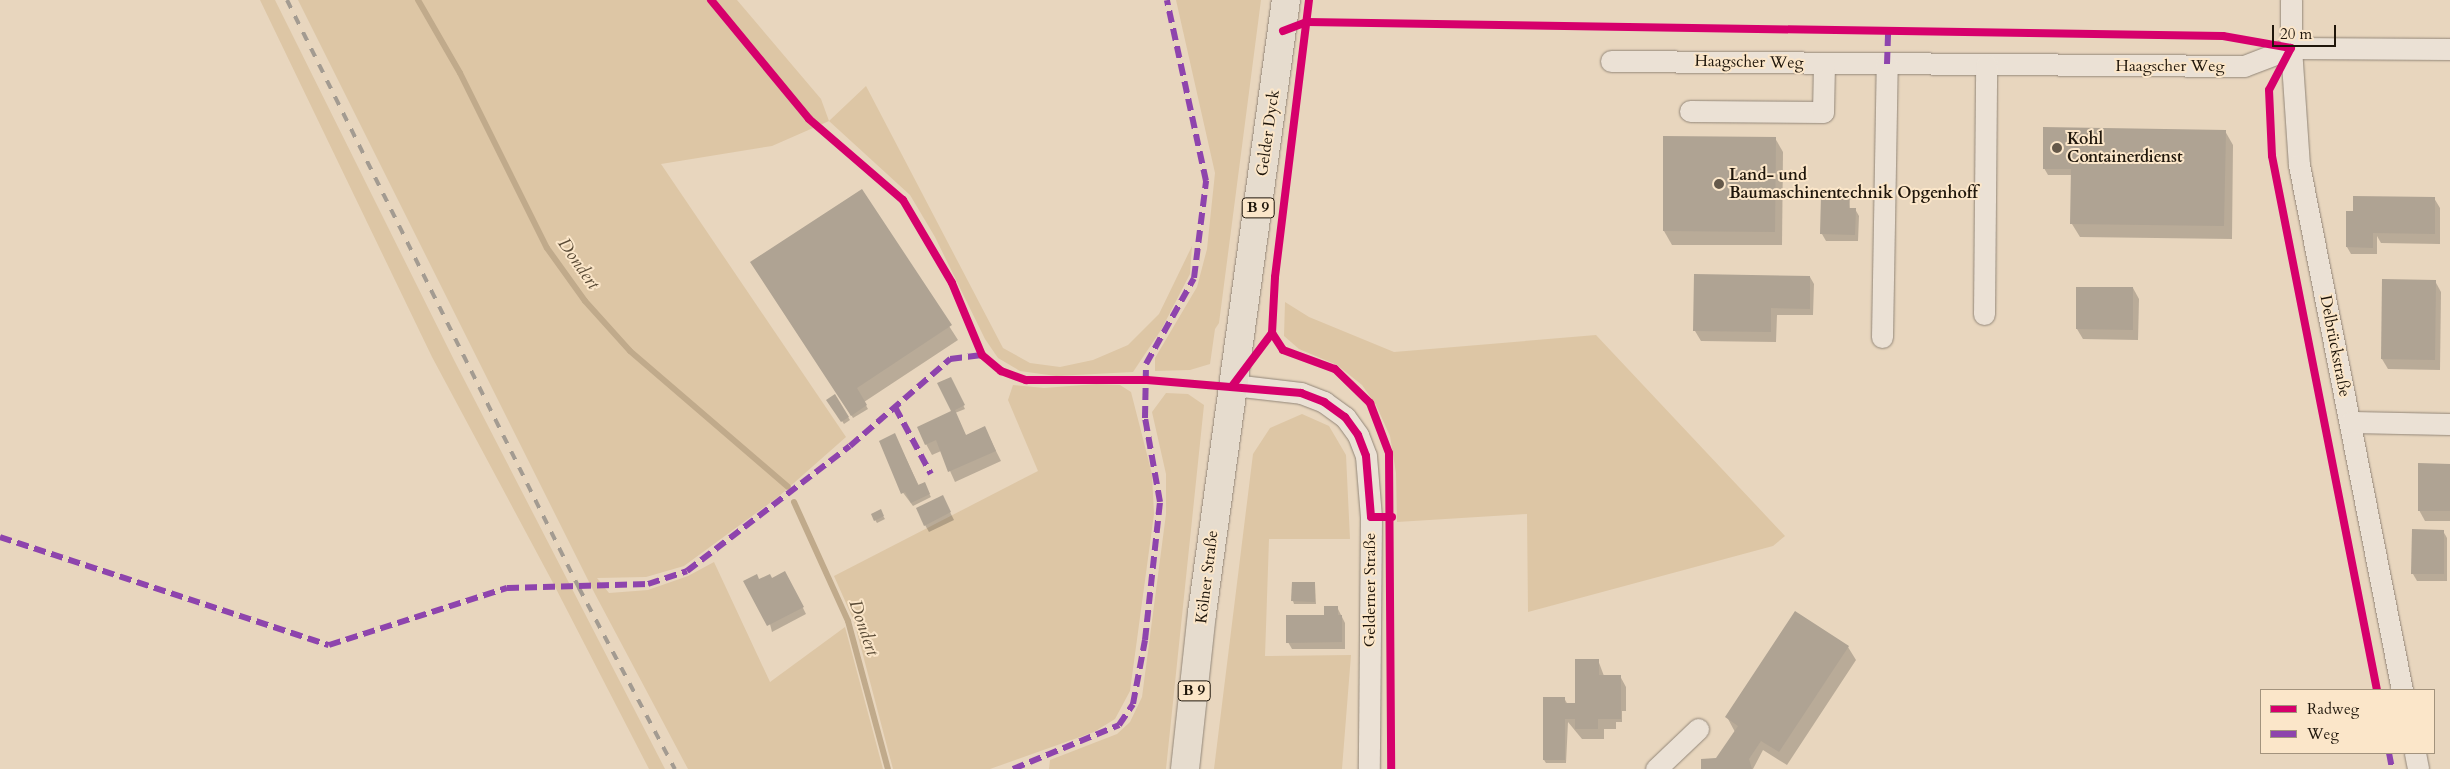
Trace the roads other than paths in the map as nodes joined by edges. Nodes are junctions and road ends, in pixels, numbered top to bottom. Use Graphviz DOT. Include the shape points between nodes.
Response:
graph roads {
  1 [pos="1286,0"];
  2 [pos="2291,0"];
  3 [pos="2291,48"];
  4 [pos="2450,49"];
  5 [pos="1611,61"];
  6 [pos="1824,63"];
  7 [pos="1886,64"];
  8 [pos="1986,65"];
  9 [pos="1690,111"];
  10 [pos="1984,314"];
  11 [pos="1882,336"];
  12 [pos="1232,385"];
  13 [pos="2350,422"];
  14 [pos="2450,424"];
  15 [pos="2402,689"];
  16 [pos="1698,729"];
  17 [pos="2415,754"];
  18 [pos="1185,769"];
  19 [pos="1370,769"];
  20 [pos="1656,769"];
  21 [pos="2418,769"];
  1 -- 12 [label="main road, Gelder Dyck / B 9"];
  2 -- 3 [label="street, Delbrückstraße"];
  3 -- 4 [label="street, Haagscher Weg"];
  3 -- 8 [label="street, Haagscher Weg" via="2244,66"];
  3 -- 13 [label="street, Delbrückstraße" via="2299,165"];
  5 -- 6 [label="street, Haagscher Weg"];
  6 -- 7 [label="street, Haagscher Weg"];
  6 -- 9 [label="street" via="1823,112"];
  7 -- 8 [label="street, Haagscher Weg"];
  7 -- 11 [label="street"];
  8 -- 10 [label="street"];
  12 -- 18 [label="main road, Kölner Straße / B 9"];
  12 -- 19 [label="street, Gelderner Straße" via="1301,393 1324,402 1345,417 1366,456 1371,517"];
  13 -- 14 [label="street"];
  13 -- 15 [label="street, Delbrückstraße"];
  16 -- 20 [label="street"];
  17 -- 21 [label="street"];
}
